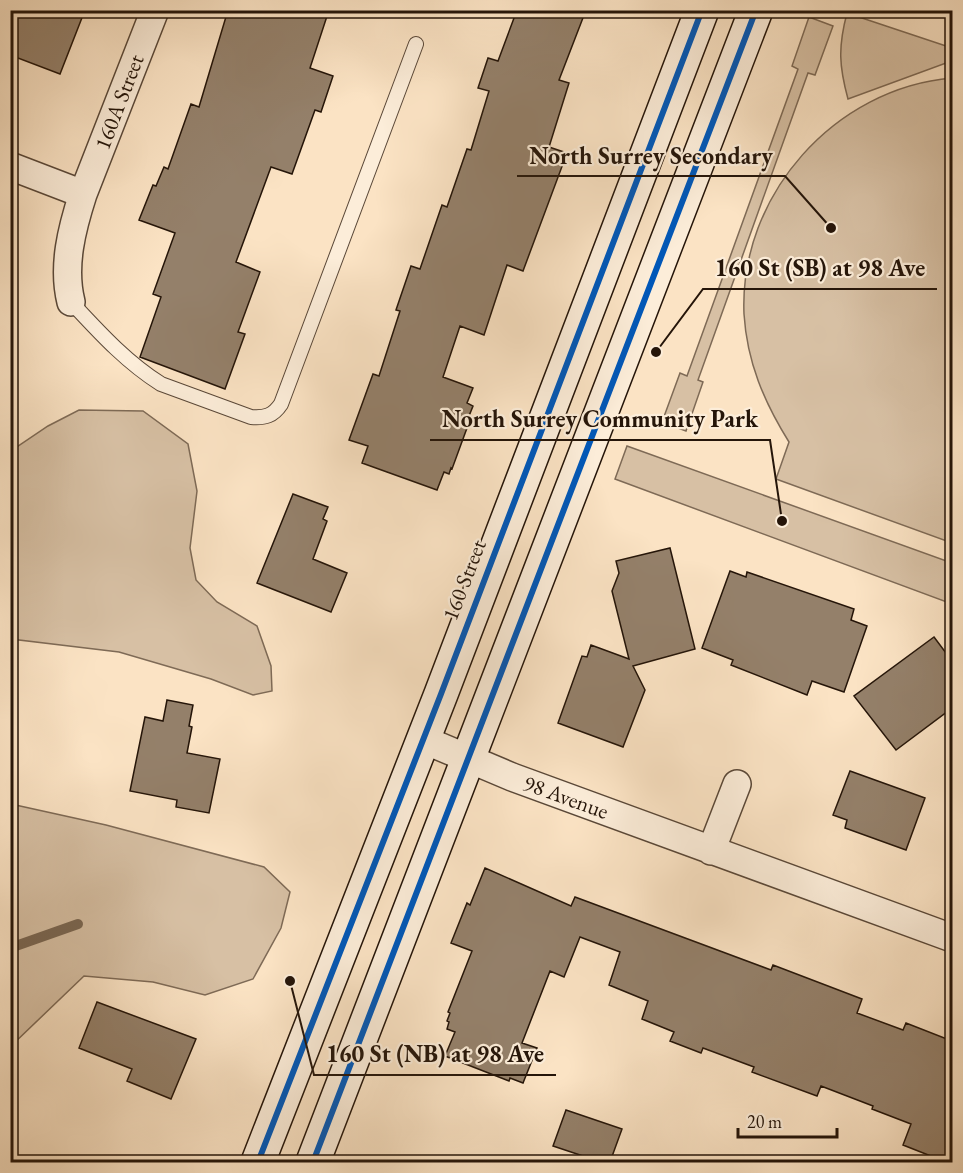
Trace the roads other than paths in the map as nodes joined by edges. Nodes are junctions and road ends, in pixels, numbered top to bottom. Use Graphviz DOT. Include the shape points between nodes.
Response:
graph roads {
  1 [pos="154,10"];
  2 [pos="702,10"];
  3 [pos="756,10"];
  4 [pos="416,44"];
  5 [pos="10,166"];
  6 [pos="83,194"];
  7 [pos="71,302"];
  8 [pos="422,740"];
  9 [pos="470,759"];
  10 [pos="737,784"];
  11 [pos="711,850"];
  12 [pos="952,938"];
  13 [pos="258,1162"];
  14 [pos="313,1162"];
  1 -- 6 [label="street, 160A Street"];
  2 -- 8 [label="main road, 160 Street"];
  3 -- 9 [label="main road"];
  4 -- 7 [label="lane" via="274,414 251,417 161,384 111,345"];
  5 -- 6 [label="street"];
  6 -- 7 [label="street, 160A Street" via="69,249"];
  8 -- 9 [label="street, 98 Avenue"];
  8 -- 13 [label="main road, 160 Street"];
  9 -- 11 [label="street, 98 Avenue"];
  9 -- 14 [label="main road"];
  10 -- 11 [label="street"];
  11 -- 12 [label="street, 98 Avenue"];
}
